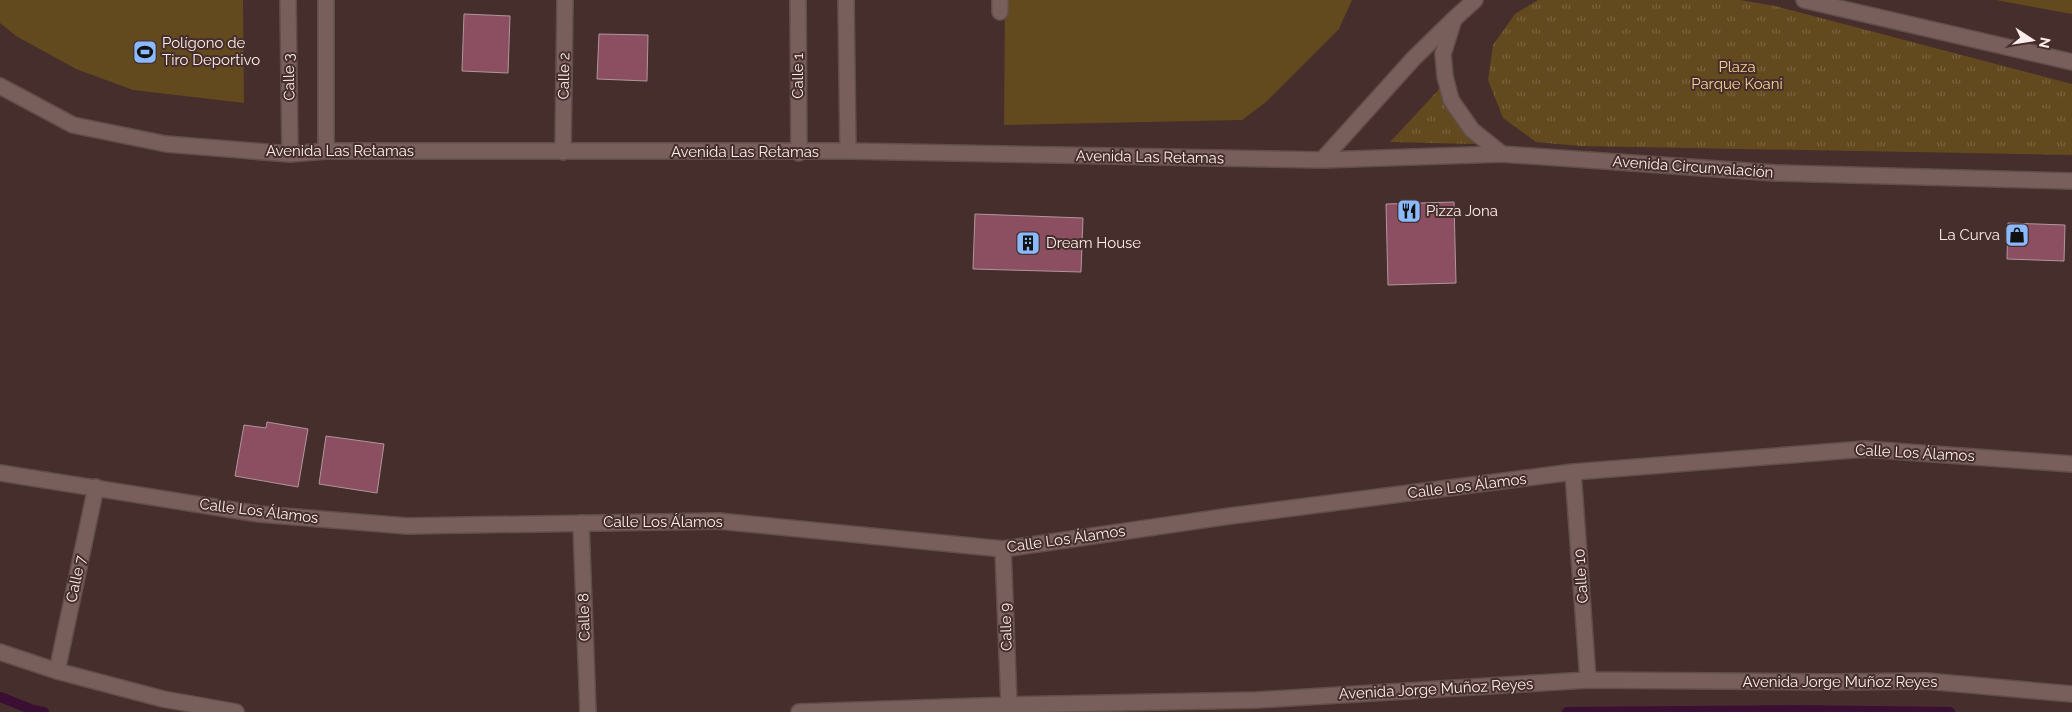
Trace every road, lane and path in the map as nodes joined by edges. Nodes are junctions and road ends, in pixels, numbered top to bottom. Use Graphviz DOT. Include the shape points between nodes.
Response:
graph roads {
  1 [pos="288,0"];
  2 [pos="326,0"];
  3 [pos="565,0"];
  4 [pos="798,0"];
  5 [pos="846,0"];
  6 [pos="1475,0"];
  7 [pos="1804,0"];
  8 [pos="1454,19"];
  9 [pos="2072,62"];
  10 [pos="0,86"];
  11 [pos="326,151"];
  12 [pos="848,151"];
  13 [pos="563,152"];
  14 [pos="799,153"];
  15 [pos="290,154"];
  16 [pos="1502,154"];
  17 [pos="1322,160"];
  18 [pos="2072,181"];
  19 [pos="2072,464"];
  20 [pos="1573,472"];
  21 [pos="0,473"];
  22 [pos="96,487"];
  23 [pos="581,523"];
  24 [pos="1003,549"];
  25 [pos="0,652"];
  26 [pos="57,670"];
  27 [pos="1588,680"];
  28 [pos="2072,694"];
  29 [pos="1009,705"];
  30 [pos="236,712"];
  31 [pos="588,712"];
  32 [pos="799,712"];
  1 -- 15 [label="street, Calle 3"];
  2 -- 11 [label="street"];
  3 -- 13 [label="street, Calle 2"];
  4 -- 14 [label="street, Calle 1"];
  5 -- 12 [label="street"];
  6 -- 8 [label="street"];
  7 -- 9 [label="street"];
  8 -- 16 [label="street" via="1443,54 1451,100 1472,130"];
  8 -- 17 [label="street" via="1414,58"];
  10 -- 15 [label="street, Avenida Las Retamas" via="73,124 166,144"];
  11 -- 13 [label="street, Avenida Las Retamas"];
  11 -- 15 [label="street, Avenida Las Retamas"];
  12 -- 14 [label="street, Avenida Las Retamas"];
  12 -- 17 [label="street, Avenida Las Retamas"];
  13 -- 14 [label="street, Avenida Las Retamas"];
  16 -- 17 [label="street, Avenida Las Retamas"];
  16 -- 18 [label="street, Avenida Circunvalación" via="1776,173"];
  19 -- 20 [label="street, Calle Los Álamos" via="1865,448"];
  20 -- 24 [label="street, Calle Los Álamos"];
  20 -- 27 [label="street, Calle 10"];
  21 -- 22 [label="street, Calle Los Álamos"];
  22 -- 23 [label="street, Calle Los Álamos" via="259,514 407,526"];
  22 -- 26 [label="street, Calle 7"];
  23 -- 24 [label="street, Calle Los Álamos" via="720,521"];
  23 -- 31 [label="street, Calle 8"];
  24 -- 29 [label="street, Calle 9"];
  25 -- 26 [label="street"];
  26 -- 30 [label="street" via="163,699"];
  27 -- 28 [label="street, Avenida Jorge Muñoz Reyes" via="1926,681"];
  27 -- 29 [label="street, Avenida Jorge Muñoz Reyes" via="1258,700"];
  29 -- 32 [label="street, Avenida Jorge Muñoz Reyes"];
}
